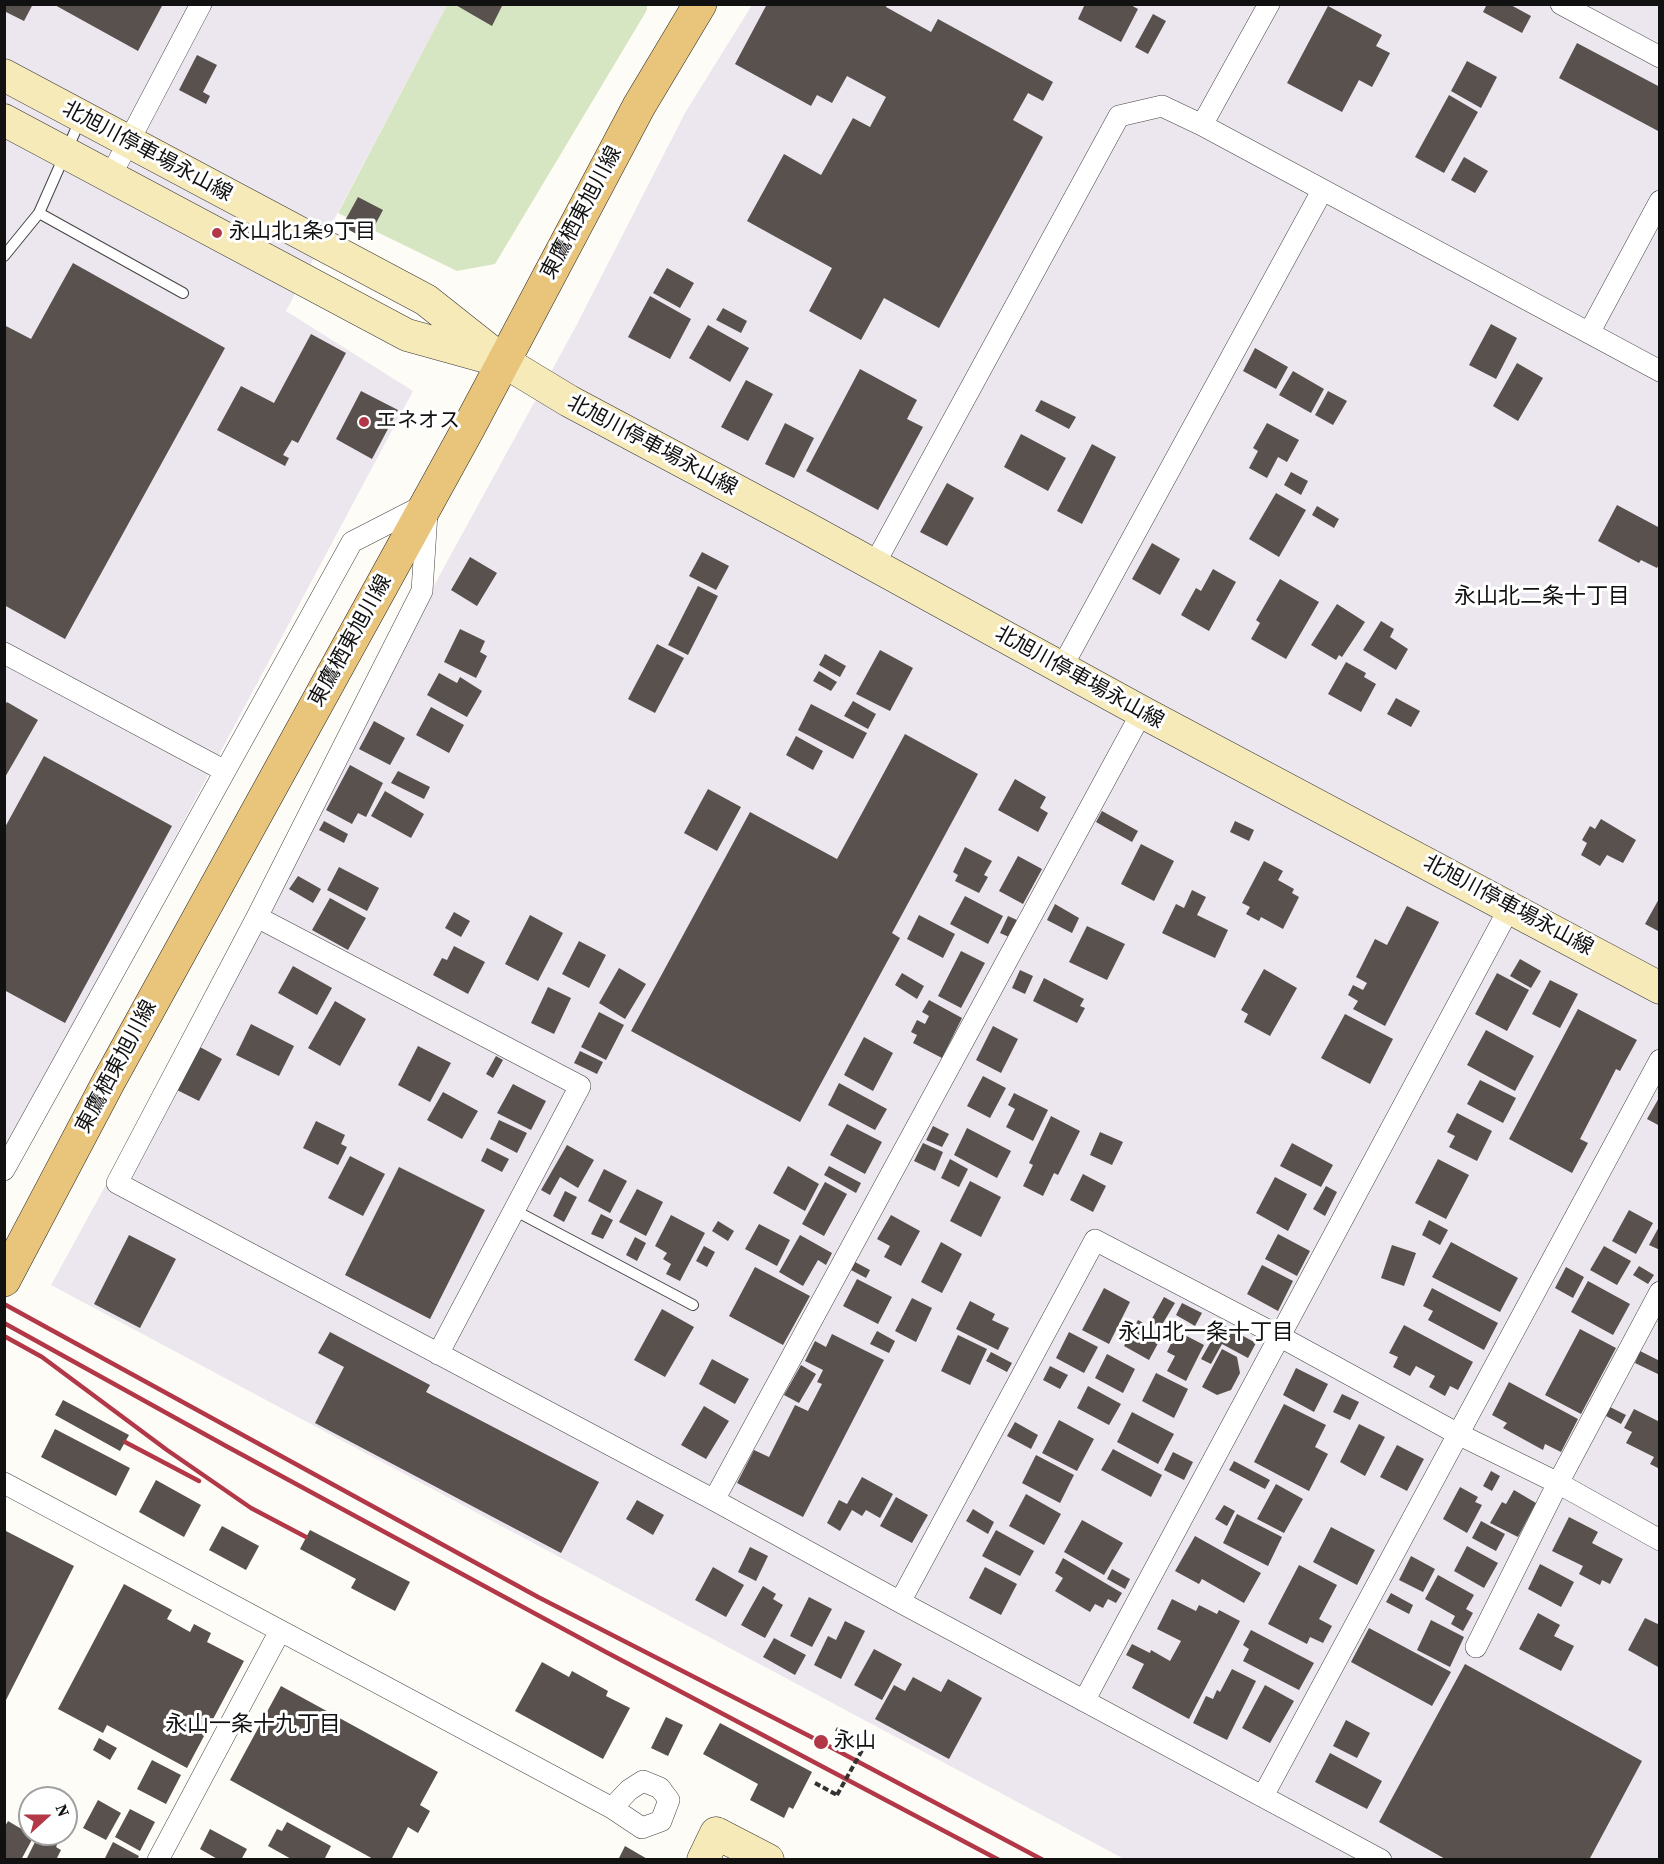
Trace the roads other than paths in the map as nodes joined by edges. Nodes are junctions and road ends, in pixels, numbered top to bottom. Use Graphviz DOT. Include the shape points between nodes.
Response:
graph roads {
  1 [pos="201,4"];
  2 [pos="700,4"];
  3 [pos="1269,4"];
  4 [pos="1561,4"];
  5 [pos="1659,57"];
  6 [pos="4,75"];
  7 [pos="82,116"];
  8 [pos="4,120"];
  9 [pos="1202,125"];
  10 [pos="128,142"];
  11 [pos="65,153"];
  12 [pos="110,177"];
  13 [pos="1322,190"];
  14 [pos="1659,201"];
  15 [pos="39,213"];
  16 [pos="4,256"];
  17 [pos="183,293"];
  18 [pos="1589,333"];
  19 [pos="503,361"];
  20 [pos="1659,371"];
  21 [pos="427,503"];
  22 [pos="874,565"];
  23 [pos="4,653"];
  24 [pos="1062,667"];
  25 [pos="1142,712"];
  26 [pos="225,771"];
  27 [pos="1510,907"];
  28 [pos="257,917"];
  29 [pos="1659,988"];
  30 [pos="1659,1060"];
  31 [pos="4,1170"];
  32 [pos="514,1210"];
  33 [pos="4,1280"];
  34 [pos="1659,1292"];
  35 [pos="693,1305"];
  36 [pos="1280,1336"];
  37 [pos="438,1354"];
  38 [pos="1458,1434"];
  39 [pos="1558,1483"];
  40 [pos="4,1484"];
  41 [pos="714,1500"];
  42 [pos="1659,1540"];
  43 [pos="900,1602"];
  44 [pos="280,1630"];
  45 [pos="1476,1647"];
  46 [pos="1084,1701"];
  47 [pos="1263,1796"];
  48 [pos="612,1808"];
  49 [pos="158,1860"];
  50 [pos="703,1860"];
  51 [pos="768,1860"];
  52 [pos="1381,1860"];
  1 -- 10 [label="street"];
  2 -- 19 [label="main road, 東鷹栖東旭川線" via="639,106"];
  3 -- 9 [label="street"];
  4 -- 5 [label="street"];
  6 -- 7 [label="main road, 北旭川停車場永山線"];
  7 -- 10 [label="main road, 北旭川停車場永山線"];
  7 -- 11 [label="lane"];
  8 -- 11 [label="main road, 北旭川停車場永山線"];
  9 -- 13 [label="street"];
  9 -- 22 [label="street" via="1162,106 1119,116"];
  10 -- 12 [label="street"];
  10 -- 19 [label="main road, 北旭川停車場永山線" via="426,300"];
  11 -- 12 [label="main road, 北旭川停車場永山線"];
  11 -- 15 [label="lane"];
  12 -- 19 [label="main road, 北旭川停車場永山線" via="407,335"];
  13 -- 18 [label="street"];
  13 -- 24 [label="street"];
  14 -- 18 [label="street"];
  15 -- 16 [label="lane"];
  15 -- 17 [label="lane"];
  18 -- 20 [label="street"];
  19 -- 21 [label="main road, 東鷹栖東旭川線"];
  19 -- 22 [label="main road, 北旭川停車場永山線" via="569,401"];
  21 -- 26 [label="street" via="352,542"];
  21 -- 28 [label="street" via="422,591"];
  21 -- 33 [label="main road, 東鷹栖東旭川線"];
  22 -- 24 [label="main road, 北旭川停車場永山線"];
  23 -- 26 [label="street"];
  24 -- 25 [label="main road, 北旭川停車場永山線"];
  25 -- 27 [label="main road, 北旭川停車場永山線"];
  25 -- 41 [label="street"];
  26 -- 31 [label="street"];
  27 -- 29 [label="main road, 北旭川停車場永山線"];
  27 -- 36 [label="street"];
  28 -- 32 [label="street" via="580,1086"];
  28 -- 37 [label="street" via="117,1183"];
  30 -- 38 [label="street"];
  32 -- 35 [label="lane"];
  32 -- 37 [label="street"];
  34 -- 39 [label="street"];
  36 -- 38 [label="street"];
  36 -- 43 [label="street" via="1095,1240"];
  36 -- 46 [label="street"];
  37 -- 41 [label="street"];
  38 -- 39 [label="street"];
  38 -- 47 [label="street"];
  39 -- 42 [label="street"];
  39 -- 45 [label="street"];
  40 -- 44 [label="street"];
  41 -- 43 [label="street"];
  43 -- 46 [label="street"];
  44 -- 48 [label="street"];
  44 -- 49 [label="street"];
  46 -- 47 [label="street"];
  47 -- 52 [label="street"];
  50 -- 51 [label="main road" via="716,1833"];
}
